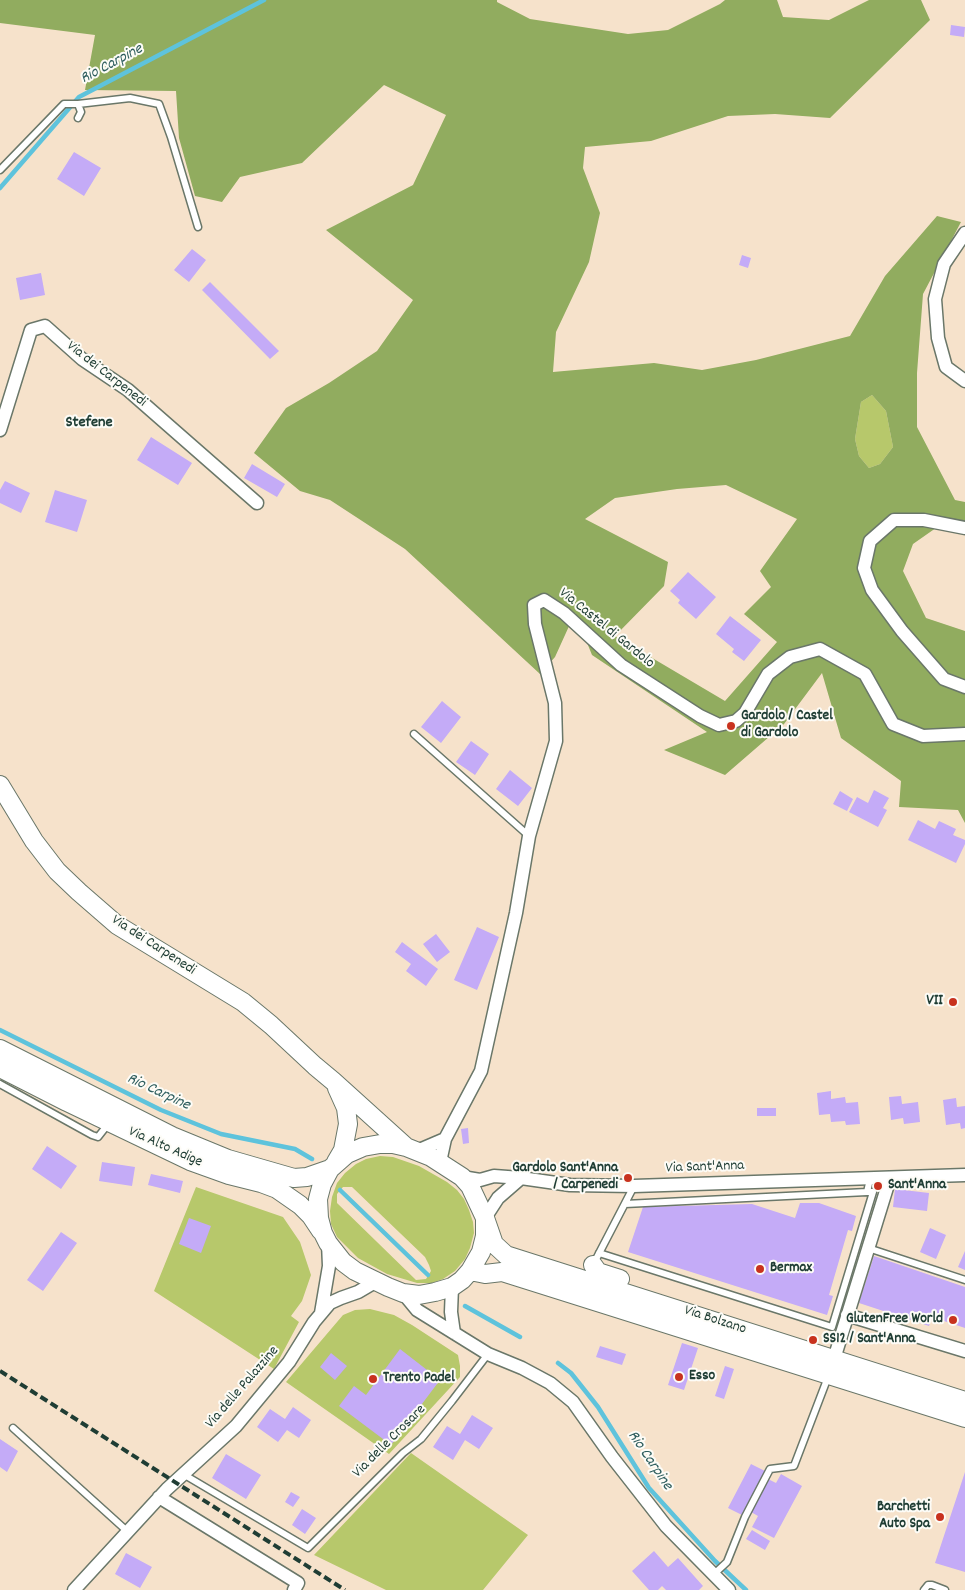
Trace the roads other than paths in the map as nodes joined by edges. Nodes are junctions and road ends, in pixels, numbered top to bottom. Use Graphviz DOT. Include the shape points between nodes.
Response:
graph roads {
  1 [pos="78,104"];
  2 [pos="78,118"];
  3 [pos="0,170"];
  4 [pos="198,227"];
  5 [pos="965,234"];
  6 [pos="965,381"];
  7 [pos="0,430"];
  8 [pos="257,503"];
  9 [pos="965,528"];
  10 [pos="965,687"];
  11 [pos="414,734"];
  12 [pos="965,734"];
  13 [pos="0,785"];
  14 [pos="530,836"];
  15 [pos="0,1049"];
  16 [pos="0,1068"];
  17 [pos="333,1081"];
  18 [pos="0,1084"];
  19 [pos="110,1123"];
  20 [pos="445,1139"];
  21 [pos="412,1149"];
  22 [pos="440,1162"];
  23 [pos="332,1166"];
  24 [pos="965,1175"];
  25 [pos="462,1177"];
  26 [pos="521,1178"];
  27 [pos="890,1178"];
  28 [pos="870,1179"];
  29 [pos="634,1186"];
  30 [pos="866,1192"];
  31 [pos="625,1204"];
  32 [pos="485,1218"];
  33 [pos="326,1238"];
  34 [pos="868,1248"];
  35 [pos="596,1259"];
  36 [pos="470,1271"];
  37 [pos="965,1280"];
  38 [pos="375,1282"];
  39 [pos="452,1287"];
  40 [pos="403,1293"];
  41 [pos="321,1313"];
  42 [pos="691,1314"];
  43 [pos="848,1315"];
  44 [pos="454,1333"];
  45 [pos="965,1351"];
  46 [pos="488,1354"];
  47 [pos="831,1367"];
  48 [pos="965,1401"];
  49 [pos="961,1418"];
  50 [pos="13,1428"];
  51 [pos="183,1474"];
  52 [pos="159,1497"];
  53 [pos="127,1532"];
  54 [pos="715,1573"];
  55 [pos="74,1590"];
  56 [pos="294,1590"];
  57 [pos="729,1590"];
  58 [pos="924,1590"];
  59 [pos="946,1590"];
  1 -- 2 [label="lane" via="81,112"];
  1 -- 3 [label="lane" via="64,104"];
  1 -- 4 [label="lane" via="130,98 160,104"];
  5 -- 6 [label="street" via="944,264 935,299 938,338 946,367"];
  7 -- 8 [label="street, Via dei Carpenedi" via="31,330 45,326 82,359 128,390"];
  9 -- 10 [label="street" via="924,520 894,520 870,541 864,568 872,590 902,630 944,679"];
  11 -- 14 [label="lane"];
  12 -- 14 [label="street, Via Castel di Gardolo" via="923,736 893,724 864,674 820,649 790,657 768,674 745,713 736,721 719,725 621,665 564,613 544,600 534,605 535,624 555,703 556,741"];
  13 -- 17 [label="main road, Via dei Carpenedi" via="34,842 57,871 117,926 243,1002"];
  14 -- 20 [label="street, Via Castel di Gardolo" via="482,1071"];
  15 -- 23 [label="main road, Via Alto Adige" via="172,1136 228,1159 294,1178 307,1177"];
  16 -- 19 [label="main road, Via Alto Adige"];
  17 -- 21 [label="main road, Via dei Carpenedi"];
  17 -- 23 [label="main road, Via dei Carpenedi" via="346,1108 348,1124 343,1150"];
  18 -- 19 [label="lane" via="92,1135 98,1137"];
  19 -- 33 [label="main road, Via Alto Adige" via="190,1161 277,1189 300,1205"];
  20 -- 21 [label="street"];
  20 -- 22 [label="street, Via Castel di Gardolo"];
  21 -- 22 [label="main road"];
  21 -- 23 [label="main road" via="386,1144 363,1146"];
  22 -- 25 [label="main road"];
  23 -- 33 [label="main road" via="318,1199 319,1218"];
  24 -- 27 [label="street, Via Sant'Anna"];
  25 -- 26 [label="street, Via Sant'Anna" via="480,1180 494,1176"];
  25 -- 32 [label="main road" via="470,1186"];
  26 -- 29 [label="street, Via Sant'Anna" via="570,1184"];
  26 -- 32 [label="street" via="498,1198"];
  27 -- 28 [label="street, Via Sant'Anna"];
  27 -- 34 [label="street"];
  28 -- 29 [label="street, Via Sant'Anna"];
  28 -- 30 [label="lane"];
  29 -- 31 [label="lane"];
  30 -- 31 [label="lane"];
  30 -- 35 [label="lane" via="873,1192 832,1326"];
  31 -- 35 [label="lane"];
  32 -- 36 [label="main road" via="481,1252"];
  32 -- 42 [label="main road, Via Bolzano" via="494,1244 506,1255"];
  33 -- 38 [label="main road" via="343,1262"];
  33 -- 41 [label="street, Via delle Palazzine" via="329,1266"];
  34 -- 37 [label="lane"];
  34 -- 43 [label="street"];
  35 -- 42 [label="main road" via="598,1272 670,1295"];
  36 -- 39 [label="main road"];
  36 -- 47 [label="main road, Via Bolzano" via="484,1274 502,1272"];
  38 -- 40 [label="main road"];
  38 -- 41 [label="street, Via delle Palazzine" via="330,1303"];
  39 -- 40 [label="main road" via="419,1295"];
  39 -- 44 [label="street"];
  40 -- 44 [label="street" via="417,1310"];
  41 -- 51 [label="street, Via delle Palazzine" via="275,1381 236,1426"];
  42 -- 47 [label="main road, Via Bolzano"];
  43 -- 45 [label="street"];
  43 -- 47 [label="street"];
  44 -- 46 [label="street"];
  46 -- 51 [label="lane, Via delle Crosare" via="420,1439 402,1453 308,1548"];
  46 -- 54 [label="street" via="550,1383 574,1402 666,1526"];
  47 -- 48 [label="main road, Via Bolzano"];
  47 -- 49 [label="main road, Via Bolzano"];
  47 -- 54 [label="lane" via="794,1466 770,1469 745,1517 727,1562"];
  50 -- 53 [label="lane"];
  51 -- 52 [label="street, Via delle Palazzine"];
  52 -- 53 [label="street, Via delle Palazzine"];
  52 -- 56 [label="street" via="298,1583"];
  53 -- 55 [label="street, Via delle Palazzine"];
  54 -- 57 [label="street"];
  58 -- 59 [label="lane" via="932,1585"];
}
